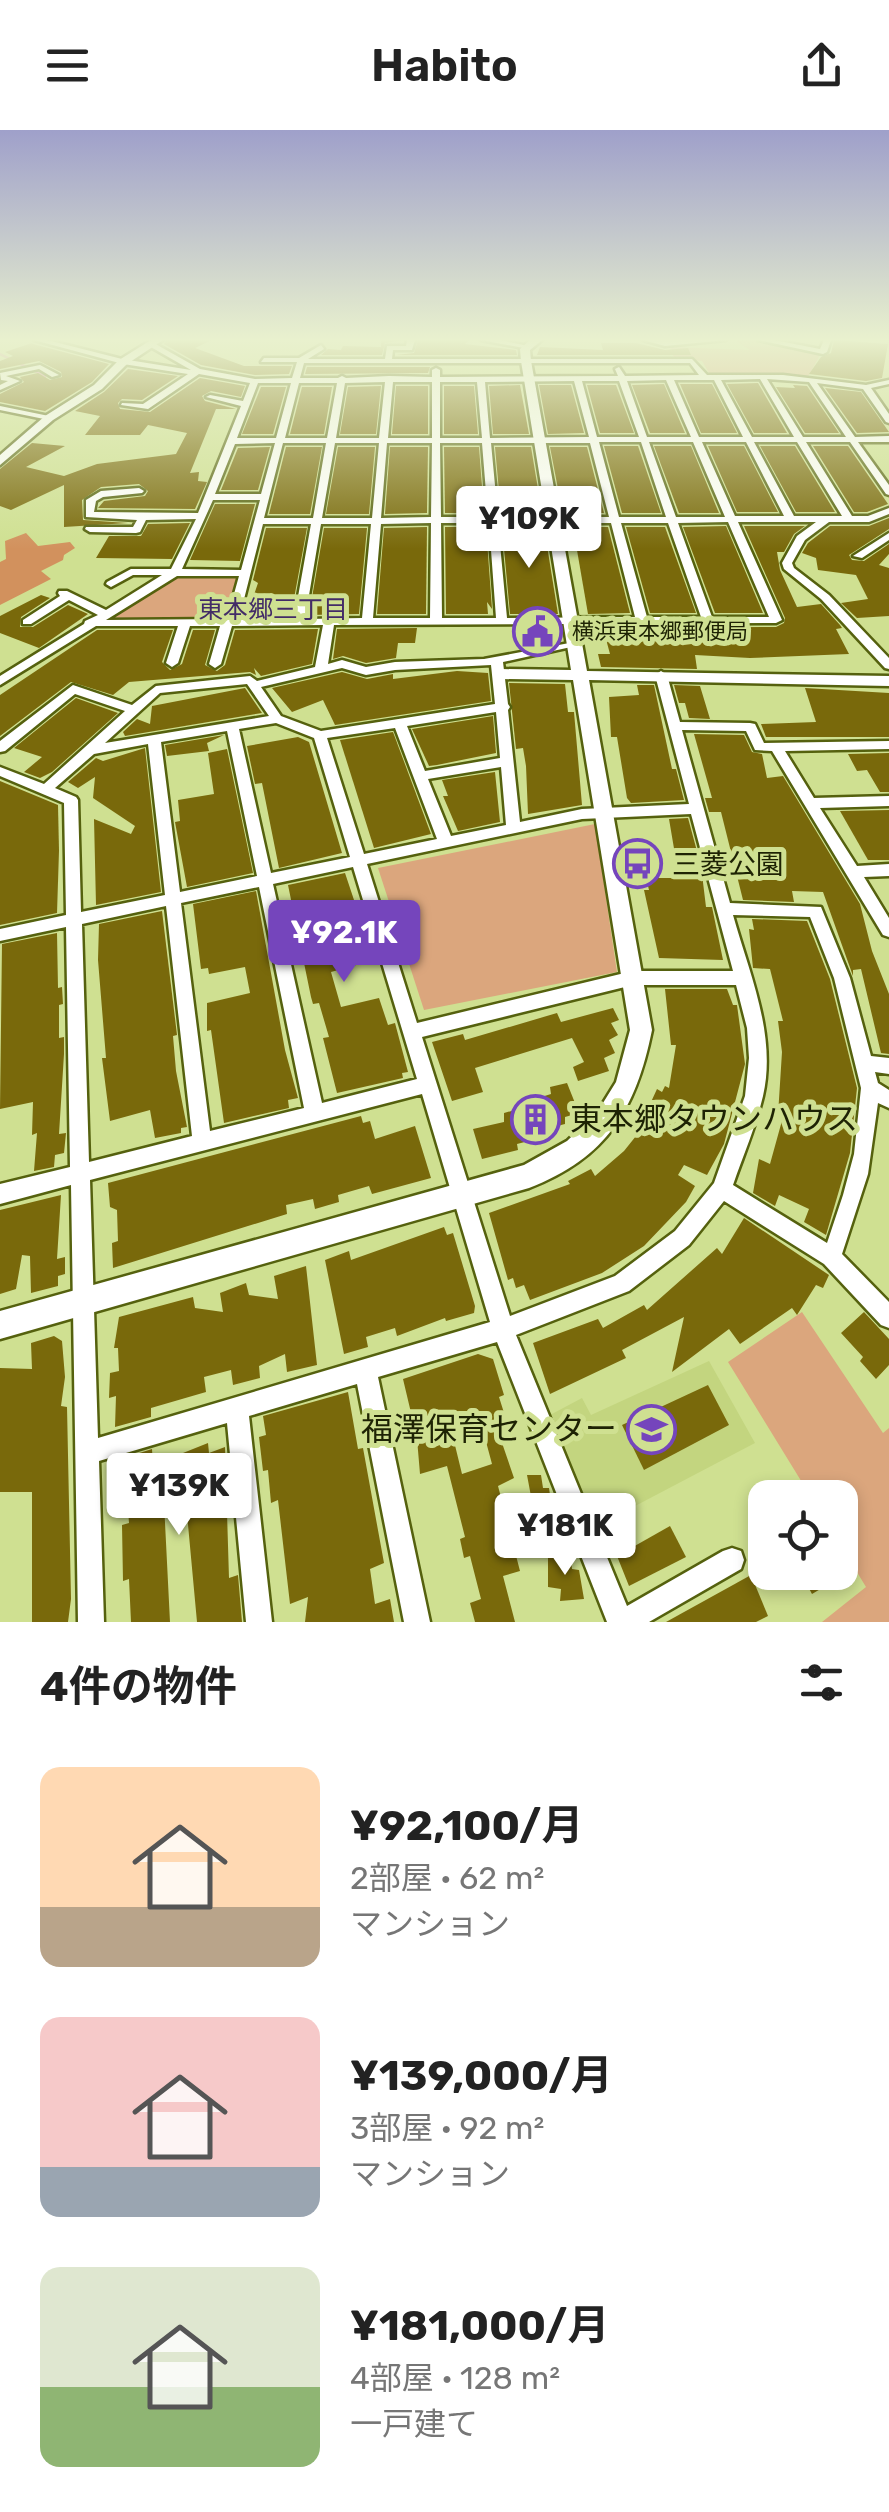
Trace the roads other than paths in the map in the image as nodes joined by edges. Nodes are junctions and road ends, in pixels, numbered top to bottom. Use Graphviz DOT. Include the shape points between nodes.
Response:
graph roads {
  1 [pos="8,410"];
  2 [pos="63,410"];
  3 [pos="244,410"];
  4 [pos="287,410"];
  5 [pos="336,410"];
  6 [pos="386,410"];
  7 [pos="436,410"];
  8 [pos="484,410"];
  9 [pos="534,410"];
  10 [pos="585,410"];
  11 [pos="633,410"];
  12 [pos="683,410"];
  13 [pos="729,410"];
  14 [pos="782,410"];
  15 [pos="831,410"];
  16 [pos="50,418"];
  17 [pos="852,439"];
  18 [pos="889,439"];
  19 [pos="436,440"];
  20 [pos="486,440"];
  21 [pos="539,440"];
  22 [pos="593,440"];
  23 [pos="644,440"];
  24 [pos="696,440"];
  25 [pos="748,440"];
  26 [pos="800,440"];
  27 [pos="232,441"];
  28 [pos="279,441"];
  29 [pos="331,441"];
  30 [pos="383,441"];
  31 [pos="0,460"];
  32 [pos="139,490"];
  33 [pos="889,492"];
  34 [pos="210,497"];
  35 [pos="264,497"];
  36 [pos="889,511"];
  37 [pos="143,516"];
  38 [pos="202,516"];
  39 [pos="849,519"];
  40 [pos="493,520"];
  41 [pos="553,520"];
  42 [pos="615,520"];
  43 [pos="673,520"];
  44 [pos="732,520"];
  45 [pos="791,520"];
  46 [pos="827,520"];
  47 [pos="256,521"];
  48 [pos="316,521"];
  49 [pos="376,521"];
  50 [pos="436,521"];
  51 [pos="90,529"];
  52 [pos="886,539"];
  53 [pos="858,556"];
  54 [pos="175,572"];
  55 [pos="245,573"];
  56 [pos="755,574"];
  57 [pos="794,574"];
  58 [pos="112,584"];
  59 [pos="104,614"];
  60 [pos="642,621"];
  61 [pos="708,621"];
  62 [pos="26,622"];
  63 [pos="368,622"];
  64 [pos="436,622"];
  65 [pos="502,622"];
  66 [pos="572,622"];
  67 [pos="89,623"];
  68 [pos="186,623"];
  69 [pos="229,623"];
  70 [pos="299,623"];
  71 [pos="329,623"];
  72 [pos="576,643"];
  73 [pos="172,662"];
  74 [pos="214,664"];
  75 [pos="889,665"];
  76 [pos="499,667"];
  77 [pos="320,668"];
  78 [pos="582,674"];
  79 [pos="661,675"];
  80 [pos="0,681"];
  81 [pos="889,681"];
  82 [pos="254,685"];
  83 [pos="504,707"];
  84 [pos="134,710"];
  85 [pos="277,719"];
  86 [pos="399,722"];
  87 [pos="232,726"];
  88 [pos="674,726"];
  89 [pos="320,736"];
  90 [pos="154,740"];
  91 [pos="889,746"];
  92 [pos="776,747"];
  93 [pos="0,748"];
  94 [pos="89,750"];
  95 [pos="509,761"];
  96 [pos="0,771"];
  97 [pos="419,776"];
  98 [pos="45,790"];
  99 [pos="889,801"];
  100 [pos="812,803"];
  101 [pos="697,809"];
  102 [pos="605,810"];
  103 [pos="514,829"];
  104 [pos="446,843"];
  105 [pos="358,862"];
  106 [pos="889,870"];
  107 [pos="855,872"];
  108 [pos="266,880"];
  109 [pos="173,899"];
  110 [pos="723,909"];
  111 [pos="74,920"];
  112 [pos="889,931"];
  113 [pos="0,936"];
  114 [pos="633,978"];
  115 [pos="744,978"];
  116 [pos="410,1032"];
  117 [pos="864,1063"];
  118 [pos="889,1066"];
  119 [pos="426,1085"];
  120 [pos="870,1088"];
  121 [pos="889,1100"];
  122 [pos="314,1114"];
  123 [pos="202,1142"];
  124 [pos="82,1173"];
  125 [pos="722,1189"];
  126 [pos="0,1194"];
  127 [pos="460,1196"];
  128 [pos="831,1257"];
  129 [pos="83,1302"];
  130 [pos="889,1317"];
  131 [pos="0,1325"];
  132 [pos="502,1329"];
  133 [pos="365,1370"];
  134 [pos="237,1408"];
  135 [pos="87,1453"];
  136 [pos="732,1560"];
  137 [pos="91,1622"];
  138 [pos="259,1622"];
  139 [pos="417,1622"];
  140 [pos="622,1622"];
  1 -- 16 [label="street"];
  2 -- 16 [label="street"];
  3 -- 27 [label="street"];
  4 -- 28 [label="street"];
  5 -- 29 [label="street"];
  6 -- 30 [label="street"];
  7 -- 19 [label="street"];
  8 -- 20 [label="street"];
  9 -- 21 [label="street"];
  10 -- 22 [label="street"];
  11 -- 23 [label="street"];
  12 -- 24 [label="street"];
  13 -- 25 [label="street"];
  14 -- 26 [label="street"];
  15 -- 17 [label="street"];
  16 -- 31 [label="street"];
  17 -- 18 [label="street"];
  17 -- 26 [label="street"];
  17 -- 33 [label="street"];
  19 -- 20 [label="street"];
  19 -- 30 [label="street"];
  19 -- 50 [label="street"];
  20 -- 21 [label="street"];
  20 -- 40 [label="street"];
  21 -- 22 [label="street"];
  21 -- 41 [label="street"];
  22 -- 23 [label="street"];
  22 -- 42 [label="street"];
  23 -- 24 [label="street"];
  23 -- 43 [label="street"];
  24 -- 25 [label="street"];
  24 -- 44 [label="street"];
  25 -- 26 [label="street"];
  25 -- 45 [label="street"];
  26 -- 39 [label="street"];
  27 -- 28 [label="street"];
  27 -- 34 [label="street"];
  28 -- 29 [label="street"];
  28 -- 35 [label="street"];
  29 -- 30 [label="street"];
  29 -- 48 [label="street"];
  30 -- 49 [label="street"];
  32 -- 37 [label="street" via="102,494 91,500 89,515"];
  34 -- 35 [label="street"];
  34 -- 38 [label="street"];
  35 -- 47 [label="street"];
  36 -- 39 [label="street"];
  37 -- 38 [label="street"];
  37 -- 51 [label="street" via="136,530"];
  38 -- 54 [label="street"];
  39 -- 46 [label="street"];
  40 -- 41 [label="street"];
  40 -- 50 [label="street"];
  40 -- 65 [label="street"];
  41 -- 42 [label="street"];
  41 -- 66 [label="street"];
  42 -- 43 [label="street"];
  42 -- 60 [label="street"];
  43 -- 44 [label="street"];
  43 -- 61 [label="street"];
  44 -- 45 [label="street"];
  44 -- 56 [label="street"];
  45 -- 46 [label="street"];
  46 -- 57 [label="street" via="802,538 787,563"];
  47 -- 48 [label="street"];
  47 -- 55 [label="street"];
  48 -- 49 [label="street"];
  48 -- 70 [label="street"];
  49 -- 50 [label="street"];
  49 -- 63 [label="street"];
  50 -- 64 [label="street"];
  52 -- 53 [label="street"];
  54 -- 55 [label="street"];
  54 -- 58 [label="street" via="131,572"];
  54 -- 59 [label="street"];
  55 -- 69 [label="street"];
  56 -- 57 [label="street"];
  56 -- 61 [label="street" via="776,620"];
  57 -- 75 [label="street"];
  59 -- 62 [label="street" via="66,594"];
  59 -- 67 [label="street"];
  60 -- 61 [label="street"];
  60 -- 66 [label="street"];
  63 -- 64 [label="street"];
  63 -- 71 [label="street"];
  64 -- 65 [label="street"];
  65 -- 66 [label="street"];
  66 -- 72 [label="street"];
  67 -- 68 [label="street"];
  67 -- 80 [label="street"];
  68 -- 69 [label="street"];
  68 -- 73 [label="street"];
  69 -- 70 [label="street"];
  69 -- 74 [label="street"];
  70 -- 71 [label="street"];
  71 -- 77 [label="street"];
  72 -- 76 [label="street"];
  72 -- 78 [label="street"];
  76 -- 77 [label="street"];
  76 -- 78 [label="street"];
  76 -- 83 [label="street"];
  77 -- 82 [label="street"];
  78 -- 79 [label="street"];
  78 -- 102 [label="street"];
  79 -- 81 [label="street"];
  79 -- 88 [label="street"];
  82 -- 84 [label="street" via="250,680 156,690"];
  82 -- 85 [label="street"];
  83 -- 86 [label="street"];
  83 -- 95 [label="street"];
  84 -- 93 [label="street" via="74,689"];
  84 -- 94 [label="street"];
  85 -- 87 [label="street"];
  85 -- 89 [label="street"];
  86 -- 89 [label="street"];
  86 -- 97 [label="street"];
  87 -- 90 [label="street"];
  87 -- 108 [label="street"];
  88 -- 92 [label="street" via="750,726 760,747"];
  88 -- 101 [label="street"];
  89 -- 105 [label="street"];
  90 -- 94 [label="street"];
  90 -- 109 [label="street"];
  91 -- 92 [label="street"];
  92 -- 100 [label="street"];
  94 -- 98 [label="street"];
  95 -- 97 [label="street"];
  95 -- 103 [label="street"];
  96 -- 98 [label="street"];
  97 -- 104 [label="street"];
  98 -- 111 [label="street" via="71,800"];
  99 -- 100 [label="street"];
  100 -- 107 [label="street"];
  101 -- 102 [label="street"];
  101 -- 110 [label="street"];
  102 -- 103 [label="street"];
  102 -- 114 [label="street"];
  103 -- 104 [label="street"];
  104 -- 105 [label="street"];
  105 -- 108 [label="street"];
  105 -- 116 [label="street"];
  106 -- 107 [label="street"];
  107 -- 112 [label="street"];
  108 -- 109 [label="street"];
  108 -- 122 [label="street"];
  109 -- 111 [label="street"];
  109 -- 123 [label="street"];
  110 -- 115 [label="street"];
  110 -- 117 [label="street" via="816,911"];
  111 -- 113 [label="street"];
  111 -- 124 [label="street"];
  114 -- 115 [label="street"];
  114 -- 116 [label="street"];
  114 -- 127 [label="street" via="641,1030 632,1078 614,1113 556,1163"];
  115 -- 125 [label="street" via="758,1077"];
  116 -- 119 [label="street"];
  117 -- 118 [label="street"];
  117 -- 120 [label="street"];
  119 -- 122 [label="street"];
  119 -- 127 [label="street"];
  120 -- 121 [label="street"];
  120 -- 128 [label="street" via="870,1131 855,1199"];
  122 -- 123 [label="street"];
  123 -- 124 [label="street"];
  124 -- 126 [label="street"];
  124 -- 129 [label="street"];
  125 -- 128 [label="street"];
  125 -- 132 [label="street" via="682,1238 622,1284"];
  127 -- 129 [label="street"];
  127 -- 132 [label="street"];
  128 -- 130 [label="street"];
  129 -- 131 [label="street"];
  129 -- 135 [label="street"];
  132 -- 133 [label="street"];
  132 -- 140 [label="street"];
  133 -- 134 [label="street"];
  133 -- 139 [label="street"];
  134 -- 135 [label="street"];
  134 -- 138 [label="street"];
  135 -- 137 [label="street"];
  136 -- 140 [label="street"];
}
